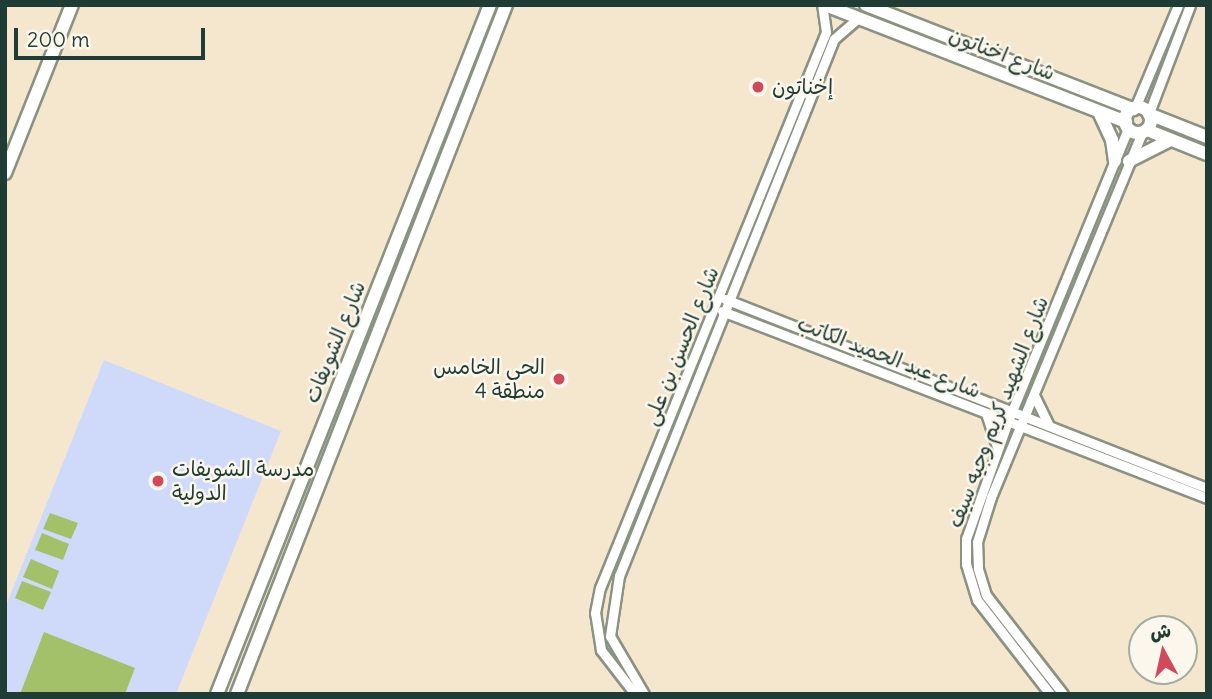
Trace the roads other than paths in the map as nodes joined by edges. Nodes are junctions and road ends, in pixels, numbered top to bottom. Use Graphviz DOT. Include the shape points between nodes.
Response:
graph roads {
  1 [pos="72,5"];
  2 [pos="489,5"];
  3 [pos="506,5"];
  4 [pos="823,5"];
  5 [pos="866,5"];
  6 [pos="1178,5"];
  7 [pos="1189,5"];
  8 [pos="859,18"];
  9 [pos="830,34"];
  10 [pos="1134,108"];
  11 [pos="1099,112"];
  12 [pos="1149,114"];
  13 [pos="1127,125"];
  14 [pos="1144,131"];
  15 [pos="1207,137"];
  16 [pos="1170,140"];
  17 [pos="1207,154"];
  18 [pos="1115,161"];
  19 [pos="1129,161"];
  20 [pos="5,173"];
  21 [pos="724,299"];
  22 [pos="745,307"];
  23 [pos="720,311"];
  24 [pos="740,318"];
  25 [pos="1034,395"];
  26 [pos="1012,411"];
  27 [pos="985,412"];
  28 [pos="1008,421"];
  29 [pos="1023,421"];
  30 [pos="1049,426"];
  31 [pos="998,449"];
  32 [pos="1207,488"];
  33 [pos="1207,498"];
  34 [pos="218,694"];
  35 [pos="237,694"];
  36 [pos="635,694"];
  37 [pos="644,694"];
  38 [pos="1050,694"];
  39 [pos="1063,694"];
  1 -- 20 [label="main road"];
  2 -- 34 [label="main road, شارع الشويفات" via="432,131 347,347"];
  3 -- 35 [label="main road, شارع الشويفات"];
  4 -- 8 [label="main road, شارع اخناتون"];
  4 -- 9 [label="street, شارع الحسن بن على"];
  5 -- 10 [label="main road, شارع اخناتون"];
  6 -- 10 [label="street"];
  7 -- 12 [label="street"];
  8 -- 9 [label="street"];
  8 -- 11 [label="main road, شارع اخناتون"];
  9 -- 21 [label="street, شارع الحسن بن على"];
  10 -- 12 [label="main road, شارع اخناتون"];
  10 -- 13 [label="main road"];
  11 -- 13 [label="main road, شارع اخناتون"];
  11 -- 18 [label="main road" via="1112,140"];
  12 -- 14 [label="main road"];
  12 -- 15 [label="main road"];
  13 -- 14 [label="main road, شارع اخناتون"];
  13 -- 18 [label="street, شارع الشهيد كريم وجيه سيف"];
  14 -- 16 [label="main road"];
  14 -- 19 [label="street, شارع الشهيد كريم وجيه سيف"];
  16 -- 17 [label="main road"];
  16 -- 19 [label="main road"];
  18 -- 26 [label="street, شارع الشهيد كريم وجيه سيف"];
  19 -- 25 [label="street, شارع الشهيد كريم وجيه سيف"];
  21 -- 22 [label="street, شارع عبد الحميد الكاتب"];
  21 -- 23 [label="street, شارع الحسن بن على"];
  22 -- 24 [label="street"];
  22 -- 26 [label="street, شارع عبد الحميد الكاتب"];
  23 -- 24 [label="street, شارع عبد الحميد الكاتب"];
  23 -- 36 [label="street, شارع الحسن بن على" via="598,597 596,625 601,650"];
  23 -- 37 [label="street, شارع الحسن بن على" via="613,594 610,636"];
  24 -- 27 [label="street, شارع عبد الحميد الكاتب"];
  25 -- 29 [label="street, شارع الشهيد كريم وجيه سيف"];
  25 -- 30 [label="street"];
  26 -- 28 [label="street, شارع الشهيد كريم وجيه سيف"];
  26 -- 29 [label="street, شارع عبد الحميد الكاتب"];
  27 -- 28 [label="street, شارع عبد الحميد الكاتب"];
  27 -- 31 [label="street" via="995,429"];
  28 -- 29 [label="street, شارع عبد الحميد الكاتب"];
  28 -- 31 [label="street, شارع الشهيد كريم وجيه سيف"];
  29 -- 30 [label="street, شارع عبد الحميد الكاتب"];
  29 -- 33 [label="street, شارع عبد الحميد الكاتب"];
  29 -- 39 [label="street, شارع الشهيد كريم وجيه سيف" via="984,517 978,568 991,604"];
  30 -- 32 [label="street, شارع عبد الحميد الكاتب"];
  31 -- 38 [label="street, شارع الشهيد كريم وجيه سيف" via="966,539 969,578 984,611"];
}
